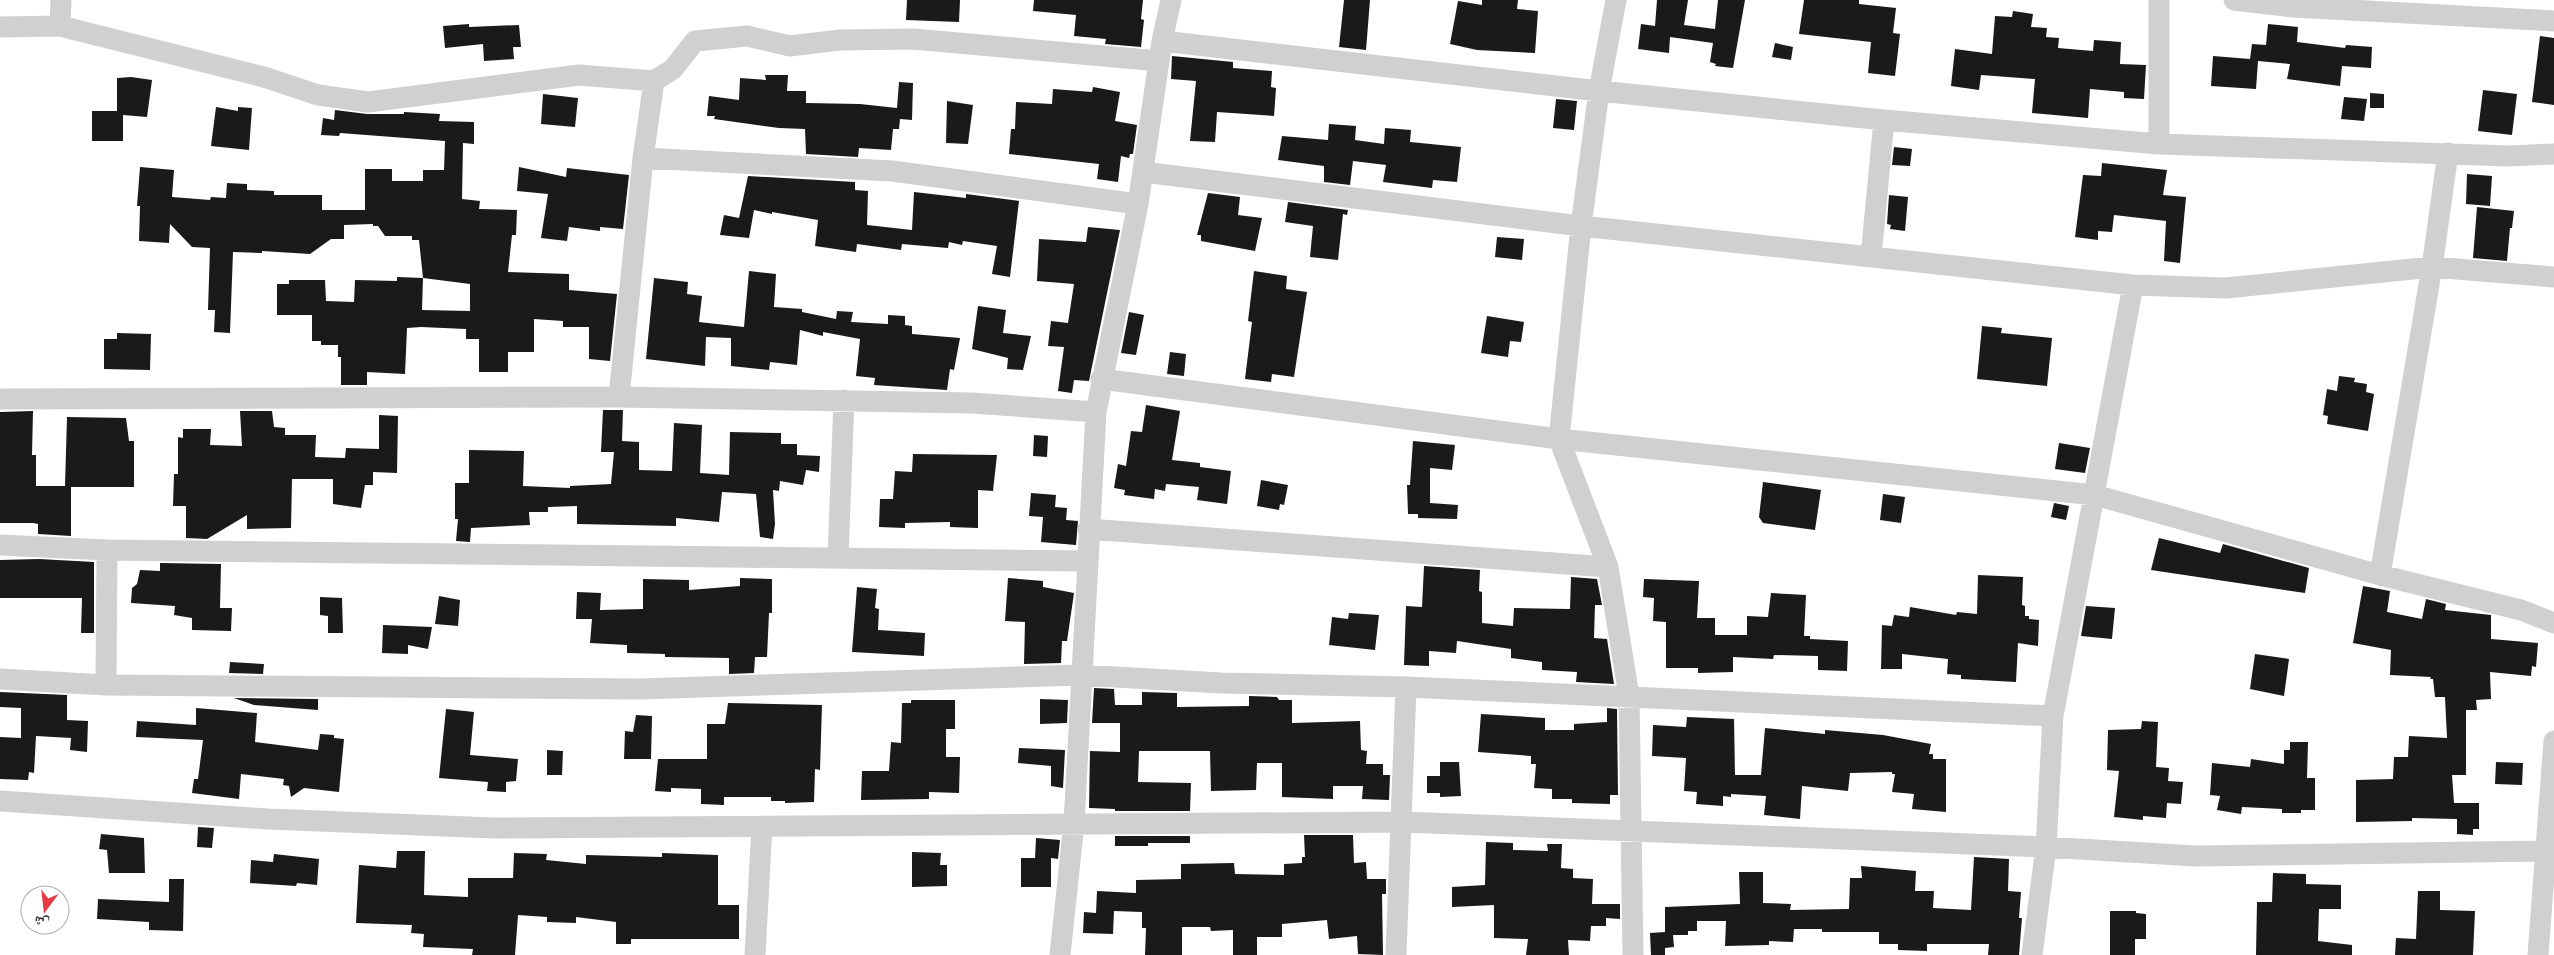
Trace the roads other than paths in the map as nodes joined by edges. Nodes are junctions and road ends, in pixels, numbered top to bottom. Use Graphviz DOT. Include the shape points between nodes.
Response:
graph roads {
  1 [pos="61,0"];
  2 [pos="1171,0"];
  3 [pos="1616,0"];
  4 [pos="2159,0"];
  5 [pos="2234,0"];
  6 [pos="2294,4"];
  7 [pos="2554,21"];
  8 [pos="60,26"];
  9 [pos="0,27"];
  10 [pos="1160,51"];
  11 [pos="654,81"];
  12 [pos="1599,91"];
  13 [pos="1884,120"];
  14 [pos="2160,144"];
  15 [pos="2448,153"];
  16 [pos="2554,154"];
  17 [pos="643,158"];
  18 [pos="1142,172"];
  19 [pos="1138,204"];
  20 [pos="1581,226"];
  21 [pos="1871,257"];
  22 [pos="2432,267"];
  23 [pos="2554,277"];
  24 [pos="2133,285"];
  25 [pos="1101,379"];
  26 [pos="619,397"];
  27 [pos="0,399"];
  28 [pos="844,400"];
  29 [pos="1096,412"];
  30 [pos="1559,440"];
  31 [pos="2095,495"];
  32 [pos="1088,530"];
  33 [pos="0,545"];
  34 [pos="107,550"];
  35 [pos="838,558"];
  36 [pos="1086,561"];
  37 [pos="1608,567"];
  38 [pos="2380,575"];
  39 [pos="2554,623"];
  40 [pos="1080,675"];
  41 [pos="0,679"];
  42 [pos="106,685"];
  43 [pos="1406,687"];
  44 [pos="1629,696"];
  45 [pos="2053,716"];
  46 [pos="2554,741"];
  47 [pos="0,801"];
  48 [pos="1402,822"];
  49 [pos="1074,823"];
  50 [pos="762,826"];
  51 [pos="1632,832"];
  52 [pos="2046,847"];
  53 [pos="2545,851"];
  54 [pos="755,955"];
  55 [pos="1060,955"];
  56 [pos="1396,955"];
  57 [pos="1633,955"];
  58 [pos="2032,955"];
  59 [pos="2538,955"];
  1 -- 8 [label="street"];
  2 -- 10 [label="street"];
  3 -- 12 [label="street"];
  4 -- 14 [label="street"];
  5 -- 6 [label="street"];
  6 -- 7 [label="street"];
  8 -- 9 [label="street"];
  8 -- 11 [label="street" via="264,77 318,96 368,102 579,75"];
  10 -- 11 [label="street" via="913,40 840,40 790,46 747,36 695,41 673,69"];
  10 -- 12 [label="street"];
  10 -- 18 [label="street"];
  11 -- 17 [label="street"];
  12 -- 13 [label="street"];
  12 -- 20 [label="street"];
  13 -- 14 [label="street"];
  13 -- 21 [label="street"];
  14 -- 15 [label="street"];
  15 -- 16 [label="street"];
  15 -- 22 [label="street"];
  17 -- 19 [label="street" via="892,171"];
  17 -- 26 [label="street"];
  18 -- 19 [label="street"];
  18 -- 20 [label="street"];
  19 -- 25 [label="street"];
  20 -- 21 [label="street"];
  20 -- 30 [label="street"];
  21 -- 24 [label="street"];
  22 -- 23 [label="street"];
  22 -- 24 [label="street" via="2226,288"];
  22 -- 38 [label="street"];
  24 -- 31 [label="street"];
  25 -- 29 [label="street"];
  25 -- 30 [label="street"];
  26 -- 27 [label="street"];
  26 -- 28 [label="street"];
  28 -- 29 [label="street" via="972,403"];
  28 -- 35 [label="street"];
  29 -- 32 [label="street"];
  30 -- 31 [label="street"];
  30 -- 37 [label="street"];
  31 -- 38 [label="street"];
  31 -- 45 [label="street"];
  32 -- 36 [label="street"];
  32 -- 37 [label="street"];
  33 -- 34 [label="street"];
  34 -- 35 [label="street"];
  34 -- 42 [label="street"];
  35 -- 36 [label="street"];
  36 -- 40 [label="street"];
  37 -- 44 [label="street"];
  38 -- 39 [label="street" via="2521,610"];
  40 -- 42 [label="street" via="639,689"];
  40 -- 43 [label="street" via="1221,683"];
  40 -- 49 [label="street"];
  41 -- 42 [label="street"];
  43 -- 44 [label="street"];
  43 -- 48 [label="street"];
  44 -- 45 [label="street"];
  44 -- 51 [label="street"];
  45 -- 52 [label="street"];
  46 -- 53 [label="street"];
  47 -- 50 [label="street" via="268,820 494,828"];
  48 -- 49 [label="street"];
  48 -- 51 [label="street"];
  48 -- 56 [label="street"];
  49 -- 50 [label="street"];
  49 -- 55 [label="street"];
  50 -- 54 [label="street"];
  51 -- 52 [label="street"];
  51 -- 57 [label="street"];
  52 -- 53 [label="street" via="2195,856"];
  52 -- 58 [label="street"];
  53 -- 59 [label="street"];
}
